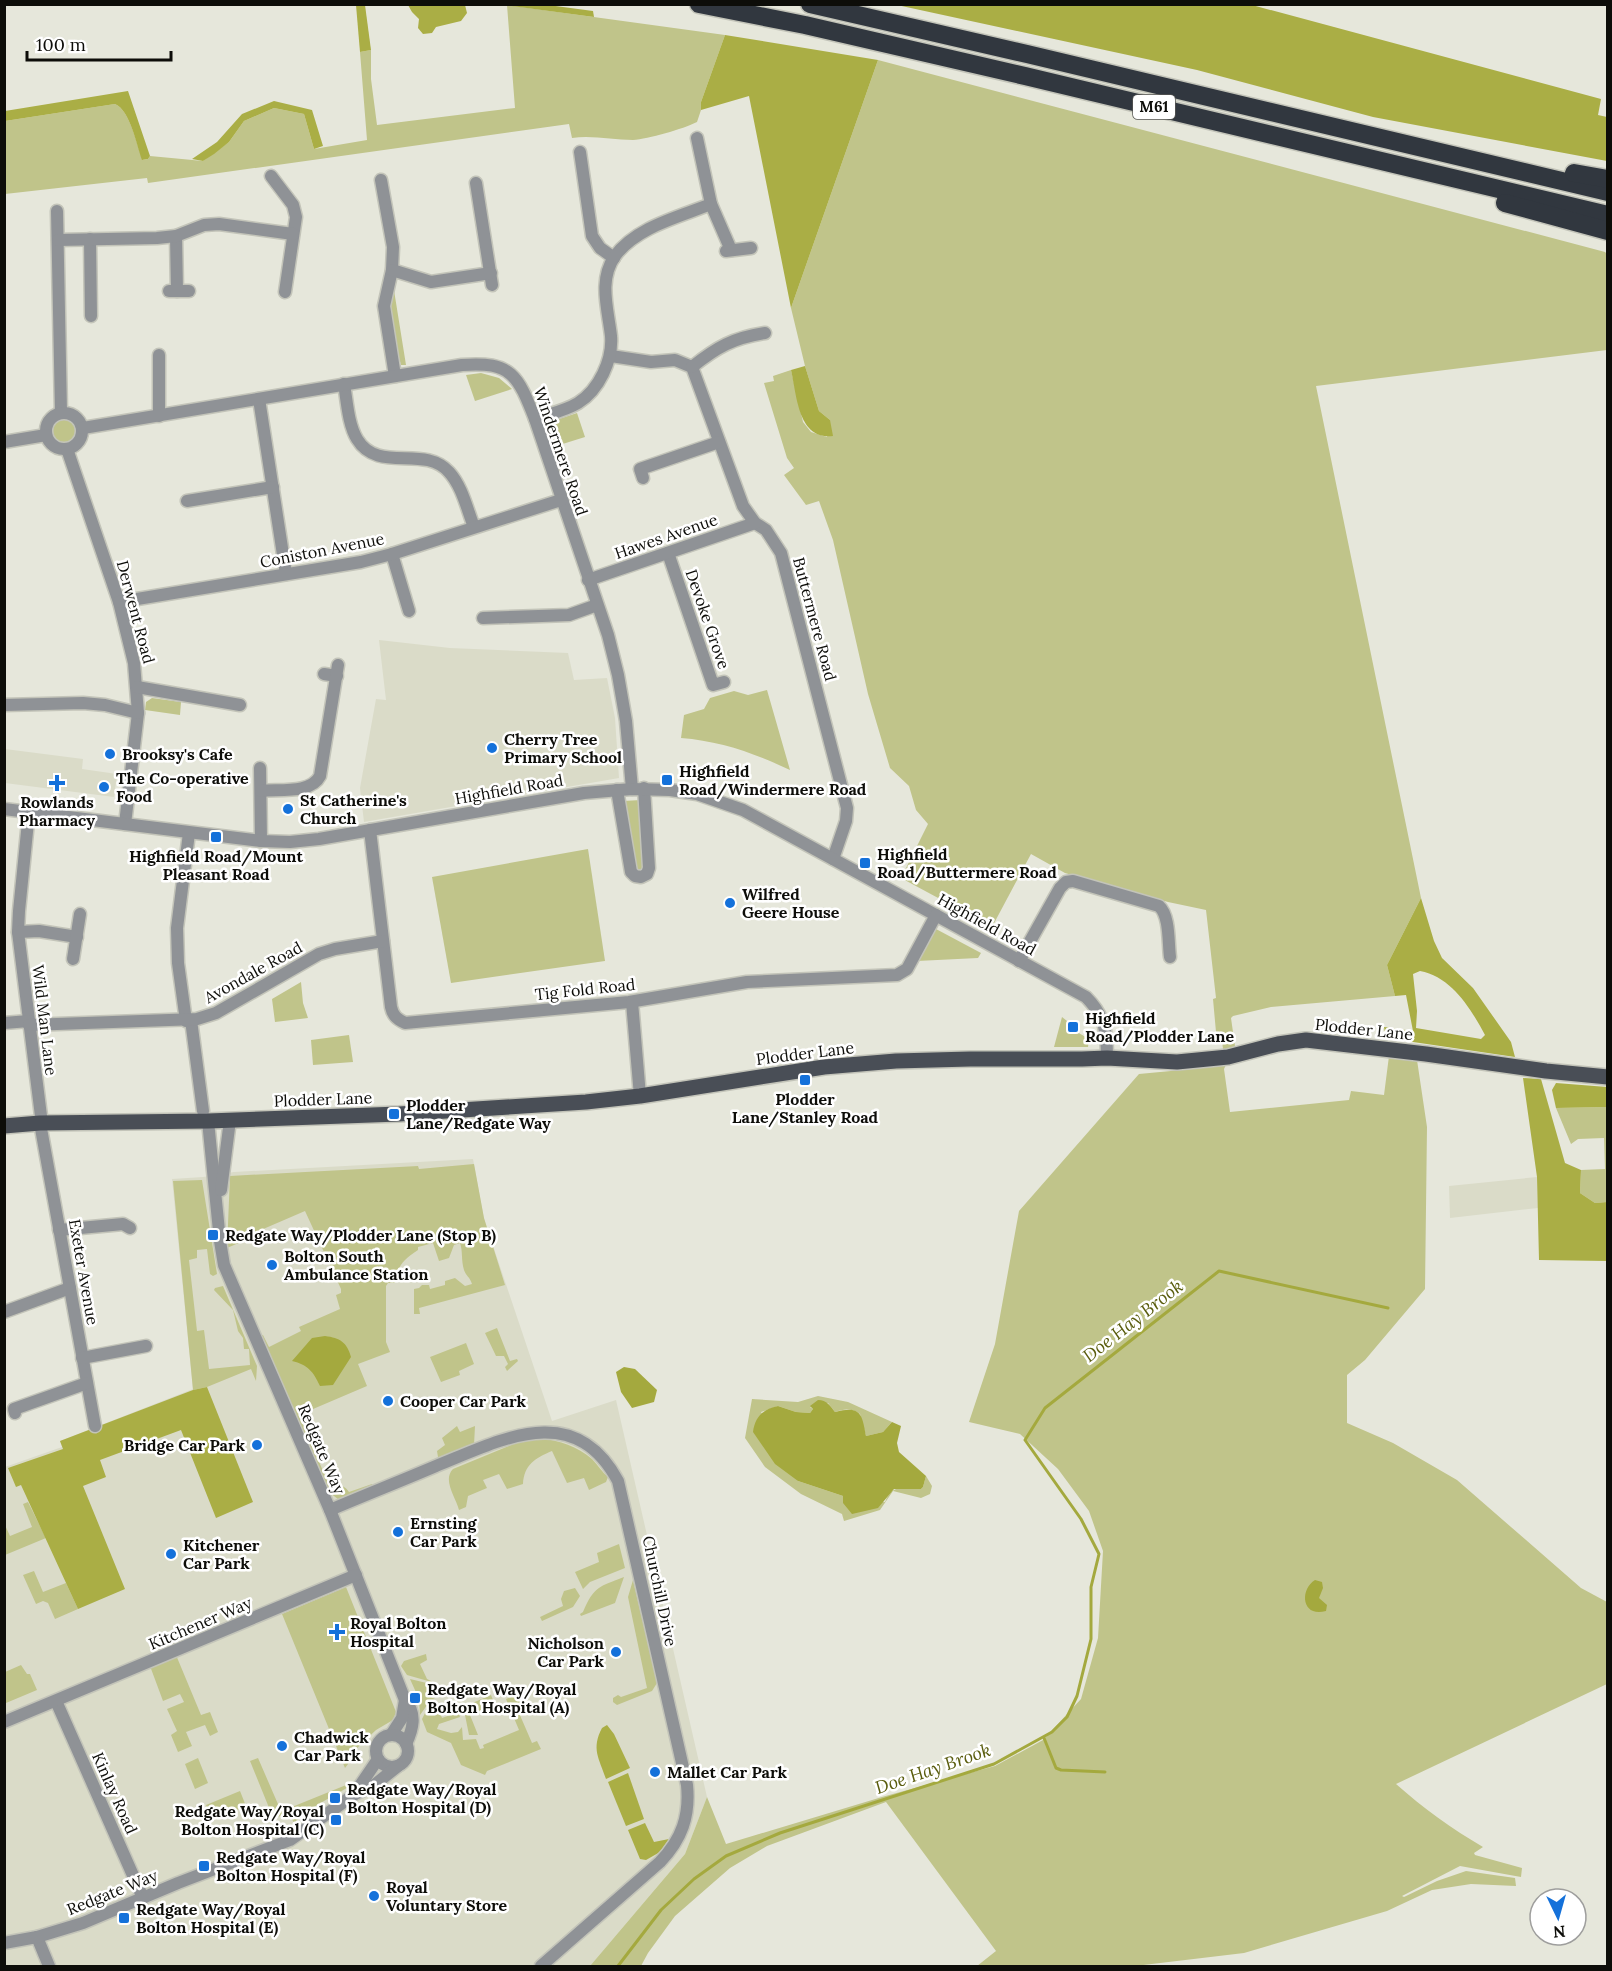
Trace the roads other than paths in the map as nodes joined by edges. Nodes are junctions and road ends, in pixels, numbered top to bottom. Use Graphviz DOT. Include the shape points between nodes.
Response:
graph roads {
  1 [pos="699,4"];
  2 [pos="810,4"];
  3 [pos="698,138"];
  4 [pos="1412,146"];
  5 [pos="1345,153"];
  6 [pos="578,159"];
  7 [pos="271,176"];
  8 [pos="1608,179"];
  9 [pos="381,180"];
  10 [pos="476,183"];
  11 [pos="1608,192"];
  12 [pos="711,204"];
  13 [pos="57,212"];
  14 [pos="1608,215"];
  15 [pos="1608,231"];
  16 [pos="293,234"];
  17 [pos="176,236"];
  18 [pos="90,239"];
  19 [pos="58,240"];
  20 [pos="751,248"];
  21 [pos="614,258"];
  22 [pos="392,270"];
  23 [pos="178,291"];
  24 [pos="286,292"];
  25 [pos="91,316"];
  26 [pos="758,331"];
  27 [pos="159,355"];
  28 [pos="611,356"];
  29 [pos="692,368"];
  30 [pos="395,376"];
  31 [pos="344,384"];
  32 [pos="259,399"];
  33 [pos="61,412"];
  34 [pos="159,416"];
  35 [pos="535,419"];
  36 [pos="82,428"];
  37 [pos="46,435"];
  38 [pos="4,442"];
  39 [pos="719,442"];
  40 [pos="67,449"];
  41 [pos="643,478"];
  42 [pos="273,487"];
  43 [pos="561,500"];
  44 [pos="187,501"];
  45 [pos="755,523"];
  46 [pos="474,527"];
  47 [pos="668,553"];
  48 [pos="392,554"];
  49 [pos="286,574"];
  50 [pos="588,580"];
  51 [pos="119,602"];
  52 [pos="597,605"];
  53 [pos="409,611"];
  54 [pos="483,618"];
  55 [pos="333,672"];
  56 [pos="724,682"];
  57 [pos="137,687"];
  58 [pos="4,705"];
  59 [pos="240,705"];
  60 [pos="138,713"];
  61 [pos="260,768"];
  62 [pos="638,789"];
  63 [pos="617,790"];
  64 [pos="261,791"];
  65 [pos="4,809"];
  66 [pos="29,812"];
  67 [pos="125,824"];
  68 [pos="370,830"];
  69 [pos="189,833"];
  70 [pos="261,841"];
  71 [pos="833,859"];
  72 [pos="80,914"];
  73 [pos="936,915"];
  74 [pos="18,932"];
  75 [pos="77,937"];
  76 [pos="383,941"];
  77 [pos="1170,957"];
  78 [pos="74,959"];
  79 [pos="1019,961"];
  80 [pos="632,1002"];
  81 [pos="189,1020"];
  82 [pos="4,1023"];
  83 [pos="29,1023"];
  84 [pos="1107,1058"];
  85 [pos="1608,1077"];
  86 [pos="640,1096"];
  87 [pos="205,1116"];
  88 [pos="230,1120"];
  89 [pos="41,1123"];
  90 [pos="4,1126"];
  91 [pos="218,1209"];
  92 [pos="130,1228"];
  93 [pos="59,1230"];
  94 [pos="70,1288"];
  95 [pos="4,1312"];
  96 [pos="146,1346"];
  97 [pos="82,1358"];
  98 [pos="87,1383"];
  99 [pos="15,1413"];
  100 [pos="95,1426"];
  101 [pos="330,1510"];
  102 [pos="356,1575"];
  103 [pos="405,1700"];
  104 [pos="56,1701"];
  105 [pos="4,1722"];
  106 [pos="391,1735"];
  107 [pos="406,1744"];
  108 [pos="378,1759"];
  109 [pos="398,1766"];
  110 [pos="354,1794"];
  111 [pos="143,1898"];
  112 [pos="37,1937"];
  113 [pos="4,1943"];
  114 [pos="49,1966"];
  115 [pos="541,1966"];
  1 -- 5 [label="highway, M61" via="828,30"];
  2 -- 4 [label="highway, M61"];
  3 -- 12 [label="street"];
  4 -- 8 [label="highway, M61"];
  4 -- 11 [label="highway, M61"];
  5 -- 14 [label="highway, M61"];
  5 -- 15 [label="highway, M61"];
  6 -- 21 [label="street" via="592,236"];
  7 -- 16 [label="street" via="283,186 295,211"];
  9 -- 22 [label="street" via="390,196"];
  10 -- 22 [label="street" via="492,279 438,283"];
  12 -- 20 [label="street" via="728,251"];
  12 -- 21 [label="street" via="648,229"];
  13 -- 19 [label="street"];
  16 -- 17 [label="street" via="219,224 204,225"];
  16 -- 24 [label="street"];
  17 -- 18 [label="street"];
  17 -- 23 [label="street"];
  18 -- 19 [label="street"];
  18 -- 25 [label="street" via="86,272"];
  19 -- 33 [label="street"];
  21 -- 28 [label="street" via="605,286"];
  22 -- 30 [label="street" via="384,306"];
  26 -- 29 [label="street" via="717,348"];
  27 -- 34 [label="street"];
  28 -- 29 [label="street" via="651,362 675,360"];
  28 -- 35 [label="street" via="592,390 581,401"];
  29 -- 39 [label="street, Buttermere Road"];
  30 -- 31 [label="street, Windermere Road"];
  30 -- 35 [label="street, Windermere Road" via="462,365 498,367 516,378"];
  31 -- 32 [label="street, Windermere Road"];
  31 -- 46 [label="street" via="353,429 362,446 380,456 419,458 441,465 456,480"];
  32 -- 34 [label="street, Windermere Road"];
  32 -- 42 [label="street"];
  33 -- 36 [label="street" via="77,417"];
  33 -- 37 [label="street" via="47,423"];
  34 -- 36 [label="street, Windermere Road"];
  35 -- 43 [label="street, Windermere Road"];
  36 -- 40 [label="street" via="81,439"];
  37 -- 38 [label="street"];
  37 -- 40 [label="street" via="56,447"];
  39 -- 41 [label="street" via="640,469"];
  39 -- 45 [label="street, Buttermere Road" via="743,506"];
  40 -- 51 [label="street, Derwent Road"];
  42 -- 44 [label="street"];
  42 -- 49 [label="street"];
  43 -- 46 [label="street, Coniston Avenue"];
  43 -- 50 [label="street, Windermere Road"];
  45 -- 47 [label="street, Hawes Avenue"];
  45 -- 71 [label="street, Buttermere Road" via="766,530 781,553 847,808"];
  46 -- 48 [label="street, Coniston Avenue"];
  47 -- 50 [label="street, Hawes Avenue"];
  47 -- 56 [label="street, Devoke Grove" via="713,685"];
  48 -- 49 [label="street, Coniston Avenue"];
  48 -- 53 [label="street"];
  49 -- 51 [label="street, Coniston Avenue"];
  50 -- 52 [label="street, Windermere Road"];
  51 -- 57 [label="street, Derwent Road"];
  52 -- 54 [label="street" via="569,615"];
  52 -- 62 [label="street, Windermere Road" via="618,675"];
  55 -- 64 [label="street" via="317,783"];
  57 -- 59 [label="street"];
  57 -- 60 [label="street, Derwent Road"];
  58 -- 60 [label="street" via="105,705"];
  60 -- 67 [label="street, Derwent Road"];
  61 -- 64 [label="street"];
  62 -- 63 [label="street, Highfield Road"];
  62 -- 63 [label="street, Windermere Road" via="649,868 641,877 631,872"];
  62 -- 71 [label="street, Highfield Road" via="697,794 737,808"];
  63 -- 68 [label="street, Highfield Road"];
  64 -- 70 [label="street"];
  65 -- 66 [label="street, Highfield Road"];
  66 -- 67 [label="street, Highfield Road"];
  66 -- 74 [label="street, Wild Man Lane"];
  67 -- 69 [label="street, Highfield Road"];
  68 -- 70 [label="street, Highfield Road" via="290,842"];
  68 -- 76 [label="street, Tig Fold Road"];
  69 -- 70 [label="street, Highfield Road"];
  69 -- 81 [label="street, Redgate Way" via="177,928 178,963"];
  71 -- 73 [label="street, Highfield Road"];
  72 -- 75 [label="street"];
  73 -- 79 [label="street, Highfield Road"];
  73 -- 80 [label="street, Tig Fold Road" via="907,969 897,975 747,982"];
  74 -- 75 [label="street"];
  74 -- 83 [label="street, Wild Man Lane"];
  75 -- 78 [label="street"];
  76 -- 80 [label="street, Tig Fold Road" via="392,1014 405,1023"];
  76 -- 81 [label="street, Avondale Road" via="327,951 216,1013"];
  77 -- 79 [label="street" via="1165,917 1159,906 1073,881 1060,888"];
  79 -- 84 [label="street, Highfield Road" via="1095,1006 1106,1028"];
  80 -- 86 [label="street"];
  81 -- 83 [label="street, Avondale Road"];
  81 -- 87 [label="street, Redgate Way"];
  82 -- 83 [label="street, Avondale Road"];
  83 -- 89 [label="street, Wild Man Lane"];
  84 -- 85 [label="main road, Plodder Lane" via="1190,1061 1228,1057 1291,1042 1322,1041"];
  84 -- 86 [label="main road, Plodder Lane" via="959,1059 834,1066"];
  86 -- 88 [label="main road, Plodder Lane" via="417,1113"];
  87 -- 88 [label="main road, Plodder Lane"];
  87 -- 89 [label="main road, Plodder Lane"];
  87 -- 91 [label="street, Redgate Way"];
  88 -- 91 [label="street, Redgate Way"];
  89 -- 90 [label="main road, Plodder Lane"];
  89 -- 93 [label="street, Exeter Avenue"];
  91 -- 101 [label="street, Redgate Way" via="224,1265"];
  92 -- 93 [label="street" via="123,1224"];
  93 -- 94 [label="street, Exeter Avenue"];
  94 -- 95 [label="street"];
  94 -- 97 [label="street, Exeter Avenue"];
  96 -- 97 [label="street"];
  97 -- 98 [label="street, Exeter Avenue"];
  98 -- 99 [label="street" via="14,1409"];
  98 -- 100 [label="street, Exeter Avenue"];
  101 -- 102 [label="street, Redgate Way"];
  101 -- 115 [label="street, Churchill Drive" via="503,1439 534,1432 563,1435 588,1445 618,1481 687,1785 687,1819 672,1850"];
  102 -- 103 [label="street, Redgate Way"];
  102 -- 104 [label="street, Kitchener Way"];
  103 -- 106 [label="street, Redgate Way" via="402,1718"];
  103 -- 107 [label="street, Redgate Way" via="413,1719"];
  104 -- 105 [label="street, Kitchener Way"];
  104 -- 111 [label="street, Kinlay Road"];
  106 -- 107 [label="street"];
  106 -- 108 [label="street, Redgate Way" via="378,1743"];
  107 -- 109 [label="street, Redgate Way" via="406,1759"];
  108 -- 109 [label="street" via="389,1767"];
  108 -- 110 [label="street, Redgate Way"];
  109 -- 110 [label="street, Redgate Way" via="373,1786"];
  110 -- 111 [label="street, Redgate Way" via="290,1840"];
  111 -- 112 [label="street, Redgate Way"];
  112 -- 113 [label="street, Redgate Way"];
  112 -- 114 [label="street"];
}
